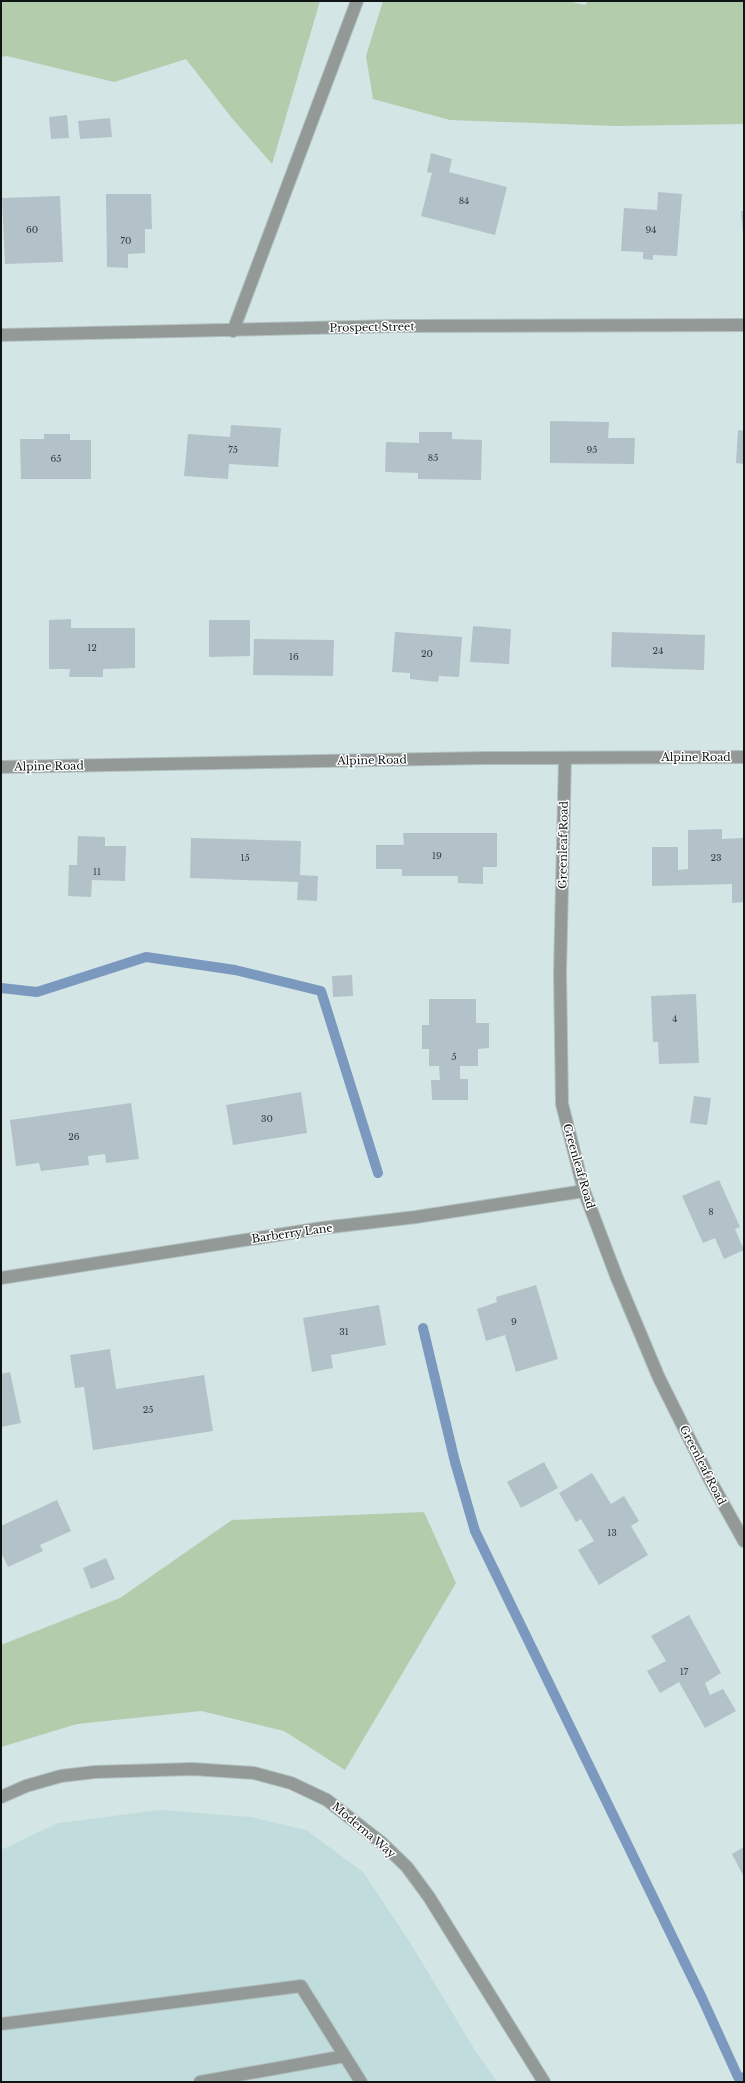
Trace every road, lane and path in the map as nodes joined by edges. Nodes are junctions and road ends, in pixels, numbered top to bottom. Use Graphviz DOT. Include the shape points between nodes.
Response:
graph roads {
  1 [pos="357,1"];
  2 [pos="744,325"];
  3 [pos="233,331"];
  4 [pos="1,335"];
  5 [pos="744,757"];
  6 [pos="565,758"];
  7 [pos="1,767"];
  8 [pos="584,1191"];
  9 [pos="1,1278"];
  10 [pos="744,1541"];
  11 [pos="1,1797"];
  12 [pos="1,2024"];
  13 [pos="345,2056"];
  14 [pos="200,2082"];
  15 [pos="361,2082"];
  16 [pos="544,2082"];
  1 -- 3 [label="street"];
  2 -- 3 [label="street, Prospect Street" via="396,326"];
  3 -- 4 [label="street, Prospect Street"];
  5 -- 6 [label="street, Alpine Road"];
  6 -- 7 [label="street, Alpine Road"];
  6 -- 8 [label="street, Greenleaf Road" via="560,972 562,1104"];
  8 -- 9 [label="street, Barberry Lane" via="416,1217 322,1228"];
  8 -- 10 [label="street, Greenleaf Road" via="659,1378"];
  11 -- 16 [label="street, Moderna Way" via="26,1786 61,1776 95,1772 200,1769 254,1772 291,1783 328,1800 376,1838 407,1867 429,1897"];
  12 -- 13 [label="street" via="301,1986"];
  13 -- 14 [label="street"];
  13 -- 15 [label="street"];
}
